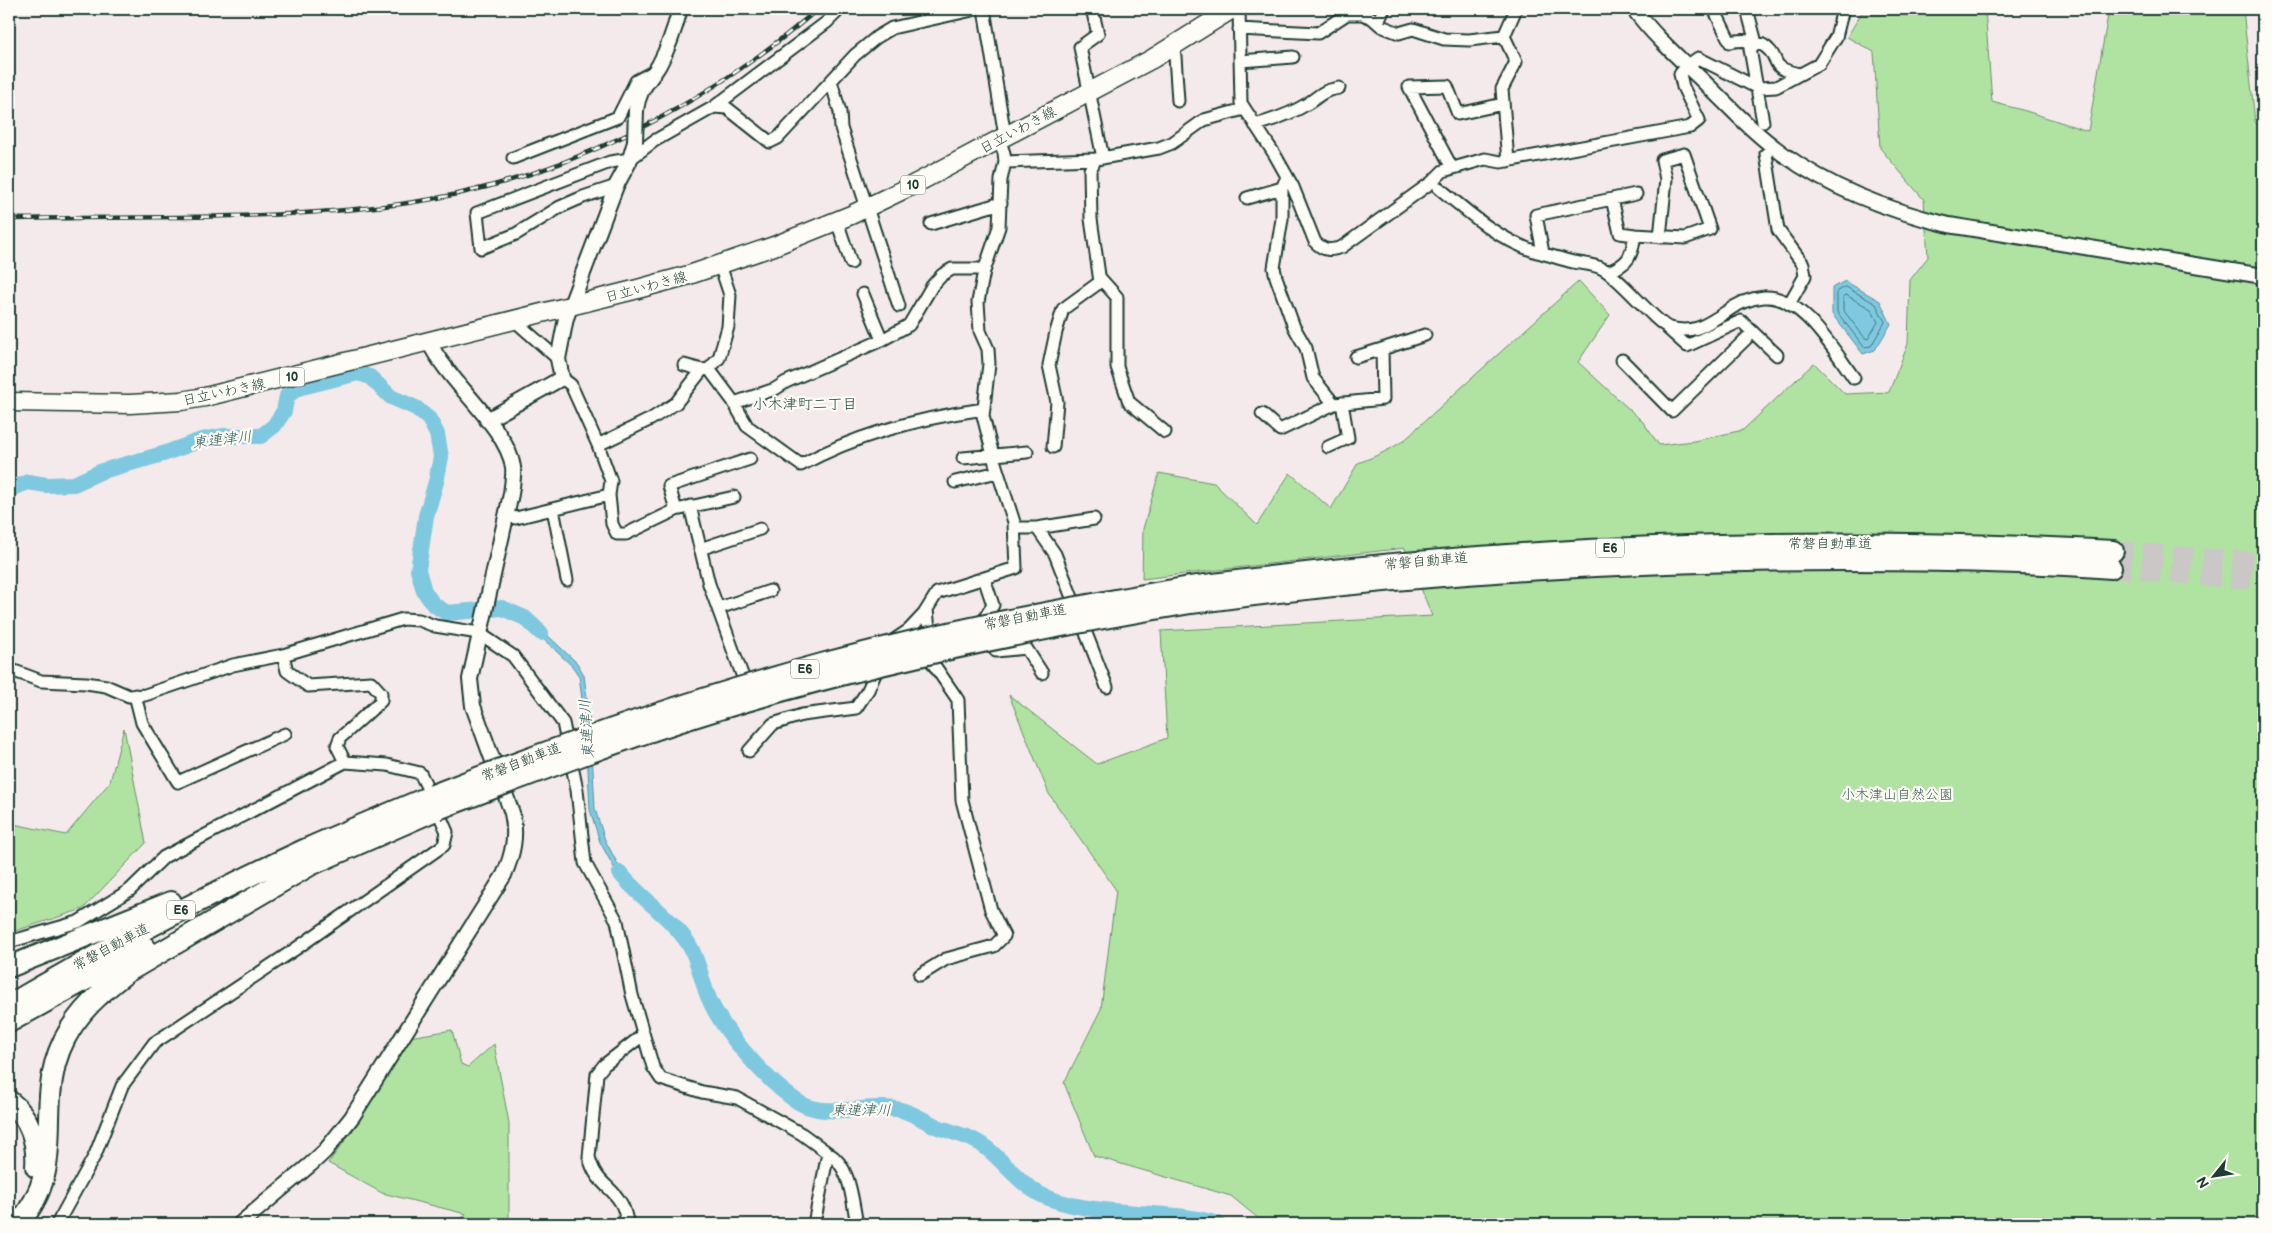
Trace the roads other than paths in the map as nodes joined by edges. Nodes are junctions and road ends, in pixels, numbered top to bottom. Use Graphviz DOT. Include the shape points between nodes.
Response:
graph roads {
  1 [pos="680,9"];
  2 [pos="840,9"];
  3 [pos="977,9"];
  4 [pos="984,9"];
  5 [pos="1092,9"];
  6 [pos="1232,9"];
  7 [pos="1238,9"];
  8 [pos="1384,9"];
  9 [pos="1516,9"];
  10 [pos="1634,9"];
  11 [pos="1714,9"];
  12 [pos="1747,9"];
  13 [pos="1842,9"];
  14 [pos="1378,22"];
  15 [pos="1239,29"];
  16 [pos="1504,36"];
  17 [pos="1756,42"];
  18 [pos="1172,47"];
  19 [pos="1293,57"];
  20 [pos="1240,61"];
  21 [pos="1687,66"];
  22 [pos="654,72"];
  23 [pos="1800,74"];
  24 [pos="831,81"];
  25 [pos="1339,88"];
  26 [pos="1758,88"];
  27 [pos="1090,91"];
  28 [pos="1178,101"];
  29 [pos="1503,104"];
  30 [pos="714,107"];
  31 [pos="1244,109"];
  32 [pos="1763,122"];
  33 [pos="1255,125"];
  34 [pos="1002,138"];
  35 [pos="1766,154"];
  36 [pos="513,158"];
  37 [pos="630,159"];
  38 [pos="1100,159"];
  39 [pos="1508,161"];
  40 [pos="1005,162"];
  41 [pos="1452,168"];
  42 [pos="1287,177"];
  43 [pos="616,186"];
  44 [pos="1282,188"];
  45 [pos="1439,188"];
  46 [pos="1636,194"];
  47 [pos="1248,198"];
  48 [pos="1612,199"];
  49 [pos="1001,203"];
  50 [pos="867,208"];
  51 [pos="837,222"];
  52 [pos="931,224"];
  53 [pos="1636,235"];
  54 [pos="1660,236"];
  55 [pos="1543,254"];
  56 [pos="851,263"];
  57 [pos="720,266"];
  58 [pos="985,268"];
  59 [pos="1608,272"];
  60 [pos="2263,276"];
  61 [pos="1100,278"];
  62 [pos="863,294"];
  63 [pos="1789,304"];
  64 [pos="570,306"];
  65 [pos="899,306"];
  66 [pos="515,321"];
  67 [pos="1667,328"];
  68 [pos="1753,332"];
  69 [pos="1425,335"];
  70 [pos="882,340"];
  71 [pos="429,342"];
  72 [pos="1382,349"];
  73 [pos="1777,356"];
  74 [pos="1356,357"];
  75 [pos="558,359"];
  76 [pos="1622,360"];
  77 [pos="684,364"];
  78 [pos="705,369"];
  79 [pos="562,378"];
  80 [pos="1854,378"];
  81 [pos="9,402"];
  82 [pos="734,403"];
  83 [pos="1338,403"];
  84 [pos="984,409"];
  85 [pos="1262,414"];
  86 [pos="487,420"];
  87 [pos="1165,432"];
  88 [pos="598,445"];
  89 [pos="1328,446"];
  90 [pos="1053,447"];
  91 [pos="1027,452"];
  92 [pos="993,456"];
  93 [pos="963,458"];
  94 [pos="750,459"];
  95 [pos="998,472"];
  96 [pos="955,482"];
  97 [pos="609,495"];
  98 [pos="734,497"];
  99 [pos="690,506"];
  100 [pos="552,509"];
  101 [pos="676,510"];
  102 [pos="506,516"];
  103 [pos="1094,519"];
  104 [pos="1014,528"];
  105 [pos="1038,528"];
  106 [pos="760,529"];
  107 [pos="700,549"];
  108 [pos="2112,560"];
  109 [pos="984,578"];
  110 [pos="567,580"];
  111 [pos="770,592"];
  112 [pos="719,608"];
  113 [pos="927,609"];
  114 [pos="480,629"];
  115 [pos="283,655"];
  116 [pos="9,669"];
  117 [pos="1042,673"];
  118 [pos="744,680"];
  119 [pos="1106,687"];
  120 [pos="135,695"];
  121 [pos="285,734"];
  122 [pos="749,751"];
  123 [pos="345,762"];
  124 [pos="435,802"];
  125 [pos="358,827"];
  126 [pos="312,864"];
  127 [pos="9,942"];
  128 [pos="9,967"];
  129 [pos="920,975"];
  130 [pos="9,1005"];
  131 [pos="9,1022"];
  132 [pos="643,1036"];
  133 [pos="9,1101"];
  134 [pos="828,1153"];
  135 [pos="9,1219"];
  136 [pos="18,1224"];
  137 [pos="57,1224"];
  138 [pos="240,1224"];
  139 [pos="628,1224"];
  140 [pos="814,1224"];
  141 [pos="857,1224"];
  1 -- 22 [label="street" via="673,33"];
  2 -- 30 [label="street"];
  3 -- 24 [label="street" via="892,28 855,55"];
  4 -- 34 [label="street"];
  5 -- 27 [label="street" via="1098,34 1080,47"];
  6 -- 18 [label="main road, 日立いわき線 / 10"];
  7 -- 15 [label="street"];
  8 -- 14 [label="street"];
  9 -- 16 [label="street"];
  10 -- 21 [label="street"];
  11 -- 17 [label="street" via="1730,42"];
  12 -- 17 [label="street"];
  13 -- 23 [label="street" via="1836,37 1818,64"];
  14 -- 15 [label="street" via="1362,14 1347,14 1318,33"];
  14 -- 16 [label="street" via="1399,33 1413,29 1444,39"];
  15 -- 20 [label="street"];
  16 -- 29 [label="street" via="1516,62 1502,89"];
  17 -- 23 [label="street" via="1769,49 1785,71"];
  17 -- 26 [label="street" via="1750,48"];
  18 -- 27 [label="main road, 日立いわき線 / 10"];
  18 -- 28 [label="street"];
  19 -- 20 [label="street"];
  20 -- 31 [label="street" via="1240,97"];
  21 -- 26 [label="street" via="1698,58"];
  21 -- 39 [label="street" via="1680,74 1682,86 1699,120 1690,127"];
  21 -- 60 [label="street" via="1782,154 1841,188 1903,213 1958,227"];
  22 -- 36 [label="street" via="636,81 618,117"];
  22 -- 37 [label="street, bridge" via="638,98 635,142"];
  23 -- 26 [label="street" via="1776,87"];
  24 -- 30 [label="street" via="778,138 770,142 727,108"];
  24 -- 50 [label="street" via="840,112 840,128"];
  25 -- 33 [label="street" via="1322,92 1278,118"];
  26 -- 32 [label="street"];
  27 -- 34 [label="main road, 日立いわき線 / 10"];
  27 -- 38 [label="street"];
  29 -- 39 [label="street"];
  29 -- 41 [label="street" via="1458,114 1447,86 1409,87"];
  30 -- 37 [label="street" via="654,141"];
  31 -- 33 [label="street"];
  31 -- 38 [label="street" via="1204,120 1172,143 1159,148"];
  33 -- 42 [label="street"];
  34 -- 40 [label="street"];
  34 -- 50 [label="main road, 日立いわき線 / 10"];
  35 -- 63 [label="street" via="1778,230 1803,264 1805,276"];
  37 -- 43 [label="street"];
  37 -- 43 [label="street" via="610,162 477,213 481,248 516,234 560,207"];
  38 -- 40 [label="street"];
  38 -- 61 [label="street" via="1090,170 1091,219"];
  39 -- 41 [label="street" via="1484,159"];
  40 -- 49 [label="street"];
  41 -- 42 [label="street" via="1443,171 1342,247 1332,251 1315,242"];
  42 -- 44 [label="street"];
  43 -- 64 [label="street"];
  44 -- 47 [label="street"];
  44 -- 83 [label="street" via="1282,219 1274,268 1276,276 1294,327 1306,348 1313,378"];
  45 -- 55 [label="street" via="1495,232"];
  46 -- 48 [label="street"];
  48 -- 53 [label="street" via="1620,233"];
  48 -- 55 [label="street" via="1536,215"];
  49 -- 52 [label="street"];
  49 -- 58 [label="street" via="999,227"];
  50 -- 51 [label="main road, 日立いわき線 / 10"];
  50 -- 65 [label="street"];
  51 -- 56 [label="street"];
  51 -- 57 [label="main road, 日立いわき線 / 10"];
  53 -- 54 [label="street"];
  53 -- 59 [label="street" via="1624,266"];
  54 -- 54 [label="street" via="1685,238 1710,229 1684,154 1662,160 1666,179"];
  55 -- 59 [label="street" via="1591,264"];
  57 -- 64 [label="main road, 日立いわき線 / 10"];
  57 -- 78 [label="street" via="730,295 728,327 719,358"];
  58 -- 70 [label="street" via="952,269 942,275 909,325"];
  58 -- 84 [label="street" via="978,302 980,331 988,349 989,364"];
  59 -- 67 [label="street"];
  61 -- 87 [label="street" via="1117,297 1117,367 1129,402"];
  61 -- 90 [label="street" via="1100,282 1063,309 1056,332 1049,365 1057,402"];
  62 -- 70 [label="street"];
  63 -- 67 [label="street" via="1759,297 1735,305 1701,328"];
  63 -- 80 [label="street" via="1821,333"];
  64 -- 66 [label="main road, 日立いわき線 / 10"];
  64 -- 75 [label="street"];
  66 -- 71 [label="main road, 日立いわき線 / 10"];
  66 -- 75 [label="street"];
  67 -- 68 [label="street" via="1687,346 1741,321"];
  68 -- 73 [label="street"];
  68 -- 76 [label="street" via="1672,411"];
  69 -- 72 [label="street"];
  70 -- 82 [label="street" via="775,389"];
  71 -- 81 [label="main road, 日立いわき線 / 10" via="181,401 130,404"];
  71 -- 86 [label="street"];
  72 -- 74 [label="street"];
  72 -- 83 [label="street" via="1383,399"];
  75 -- 79 [label="street"];
  77 -- 78 [label="street"];
  78 -- 82 [label="street"];
  78 -- 88 [label="street" via="676,403"];
  79 -- 86 [label="street"];
  79 -- 88 [label="street" via="571,385"];
  82 -- 84 [label="street" via="747,426 801,465 830,448 875,433 943,415"];
  83 -- 85 [label="street" via="1280,430"];
  83 -- 89 [label="street" via="1348,438"];
  84 -- 92 [label="street"];
  86 -- 102 [label="street" via="507,447 514,468"];
  88 -- 97 [label="street" via="610,480"];
  91 -- 92 [label="street"];
  92 -- 93 [label="street"];
  92 -- 95 [label="street"];
  94 -- 101 [label="street" via="669,486"];
  95 -- 96 [label="street"];
  95 -- 104 [label="street"];
  97 -- 100 [label="street"];
  97 -- 101 [label="street" via="612,524 617,534 626,534"];
  98 -- 99 [label="street"];
  99 -- 101 [label="street"];
  99 -- 107 [label="street"];
  100 -- 102 [label="street" via="516,518"];
  100 -- 110 [label="street"];
  102 -- 114 [label="street"];
  103 -- 105 [label="street"];
  104 -- 105 [label="street"];
  104 -- 109 [label="street" via="1016,568"];
  105 -- 119 [label="street" via="1055,554"];
  106 -- 107 [label="street"];
  107 -- 112 [label="street"];
  108 -- 124 [label="highway, 常磐自動車道 / E6, bridge" via="1911,543 1772,543 1594,549 1366,566 1190,595 1084,605 952,632 717,694 618,726"];
  109 -- 113 [label="street" via="937,593"];
  109 -- 117 [label="street" via="993,605 986,616 996,651 1026,648"];
  111 -- 112 [label="street"];
  112 -- 118 [label="street"];
  113 -- 122 [label="street" via="909,630 889,642 868,690 856,708 802,715 773,724"];
  113 -- 129 [label="street" via="932,662 958,700 962,800 991,910 1004,936 994,946 946,959"];
  114 -- 115 [label="street" via="435,626 403,619"];
  114 -- 132 [label="street" via="513,656 564,723 577,790 585,863 617,921"];
  114 -- 138 [label="street" via="470,692 512,813 515,840 510,862 352,1117 318,1158"];
  115 -- 120 [label="street" via="233,664 145,695"];
  115 -- 123 [label="street" via="287,671 308,686 372,682 381,694 381,702 340,738 337,746"];
  116 -- 120 [label="street" via="41,681 106,686 129,696"];
  120 -- 121 [label="street" via="142,723 178,782"];
  123 -- 124 [label="street" via="387,765 420,773"];
  123 -- 127 [label="street" via="164,857 130,890 78,922"];
  124 -- 125 [label="highway, 常磐自動車道 / E6"];
  124 -- 126 [label="highway, 常磐自動車道 / E6"];
  124 -- 137 [label="street" via="447,832 444,845 154,1043 122,1086 95,1155"];
  125 -- 128 [label="highway" via="304,843 156,909"];
  125 -- 130 [label="highway, 常磐自動車道 / E6" via="189,906"];
  126 -- 131 [label="highway, 常磐自動車道 / E6" via="168,934"];
  126 -- 136 [label="highway" via="127,972 84,1009 66,1036 56,1062 50,1091 49,1145 44,1179 33,1205"];
  132 -- 134 [label="street" via="653,1067 661,1079 702,1092 737,1098 802,1134"];
  132 -- 139 [label="street" via="597,1074 589,1157 599,1180 622,1204"];
  133 -- 135 [label="highway" via="27,1121 37,1155 28,1194"];
  134 -- 140 [label="street"];
  134 -- 141 [label="street" via="835,1157 845,1174"];
}
